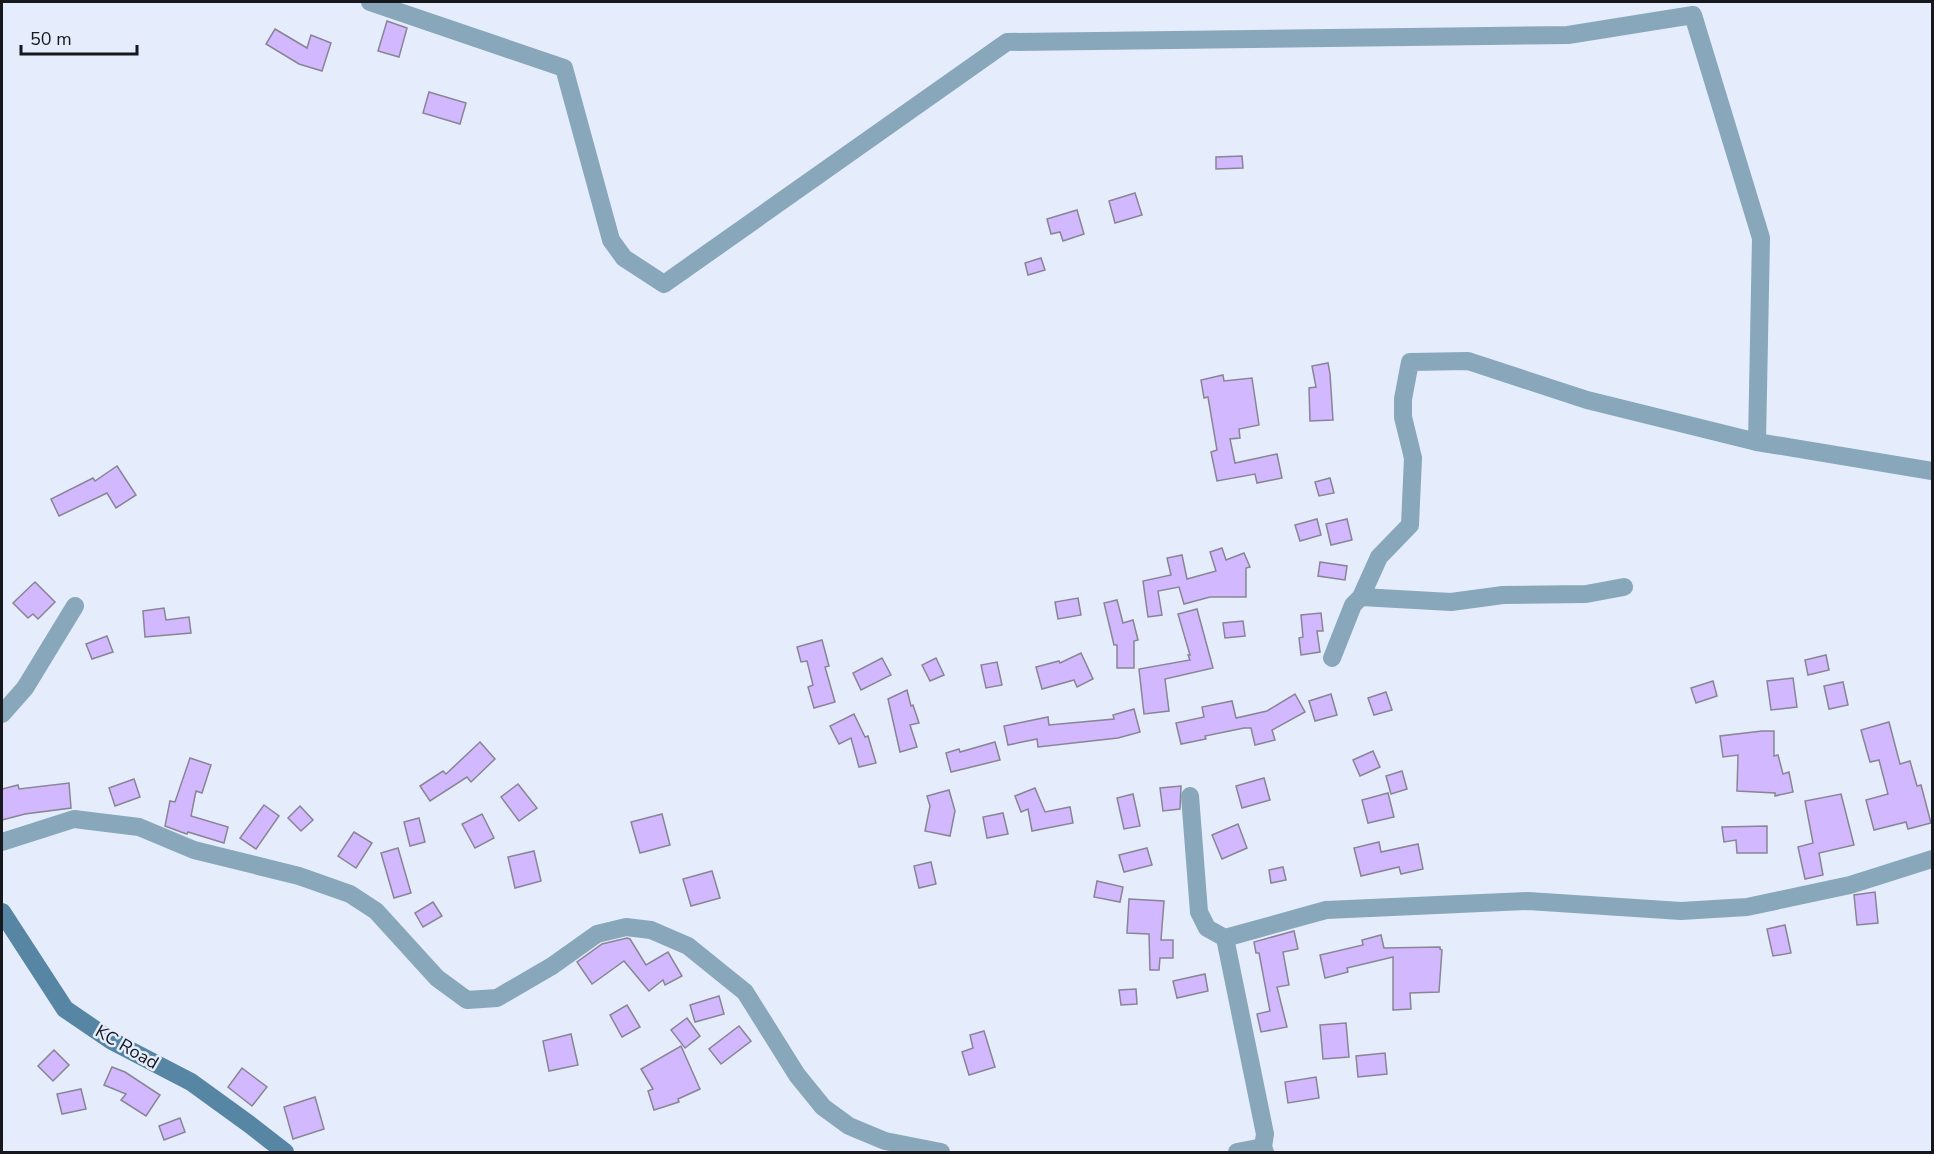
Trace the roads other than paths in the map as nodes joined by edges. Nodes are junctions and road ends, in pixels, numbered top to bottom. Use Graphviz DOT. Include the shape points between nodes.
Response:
graph roads {
  1 [pos="370,2"];
  2 [pos="1706,2"];
  3 [pos="1693,15"];
  4 [pos="1757,442"];
  5 [pos="1932,471"];
  6 [pos="1624,587"];
  7 [pos="1361,597"];
  8 [pos="75,606"];
  9 [pos="1332,658"];
  10 [pos="2,714"];
  11 [pos="1190,796"];
  12 [pos="2,842"];
  13 [pos="1932,859"];
  14 [pos="2,912"];
  15 [pos="1225,938"];
  16 [pos="1264,1150"];
  17 [pos="285,1152"];
  18 [pos="941,1152"];
  19 [pos="1237,1152"];
  1 -- 3 [label="street" via="564,68 611,240 624,258 664,284 1007,42 1568,35"];
  2 -- 3 [label="street"];
  3 -- 4 [label="street" via="1761,238"];
  4 -- 5 [label="street"];
  4 -- 7 [label="street" via="1587,400 1468,361 1410,362 1403,399 1403,417 1413,458 1410,525 1379,557"];
  6 -- 7 [label="street" via="1586,594 1503,595 1451,603"];
  7 -- 9 [label="street" via="1353,605"];
  8 -- 10 [label="street" via="25,688"];
  11 -- 15 [label="street" via="1199,912 1207,928"];
  12 -- 18 [label="street" via="74,819 139,828 194,850 299,876 350,894 376,910 437,978 467,1000 497,998 597,934 626,927 651,930 688,946 745,993 797,1075 823,1107 849,1126 885,1141"];
  13 -- 15 [label="street" via="1850,885 1747,907 1681,911 1528,901 1326,910"];
  14 -- 17 [label="main road, KC Road" via="64,1009 112,1041 191,1082"];
  15 -- 16 [label="street" via="1266,1134"];
  16 -- 19 [label="street"];
}
